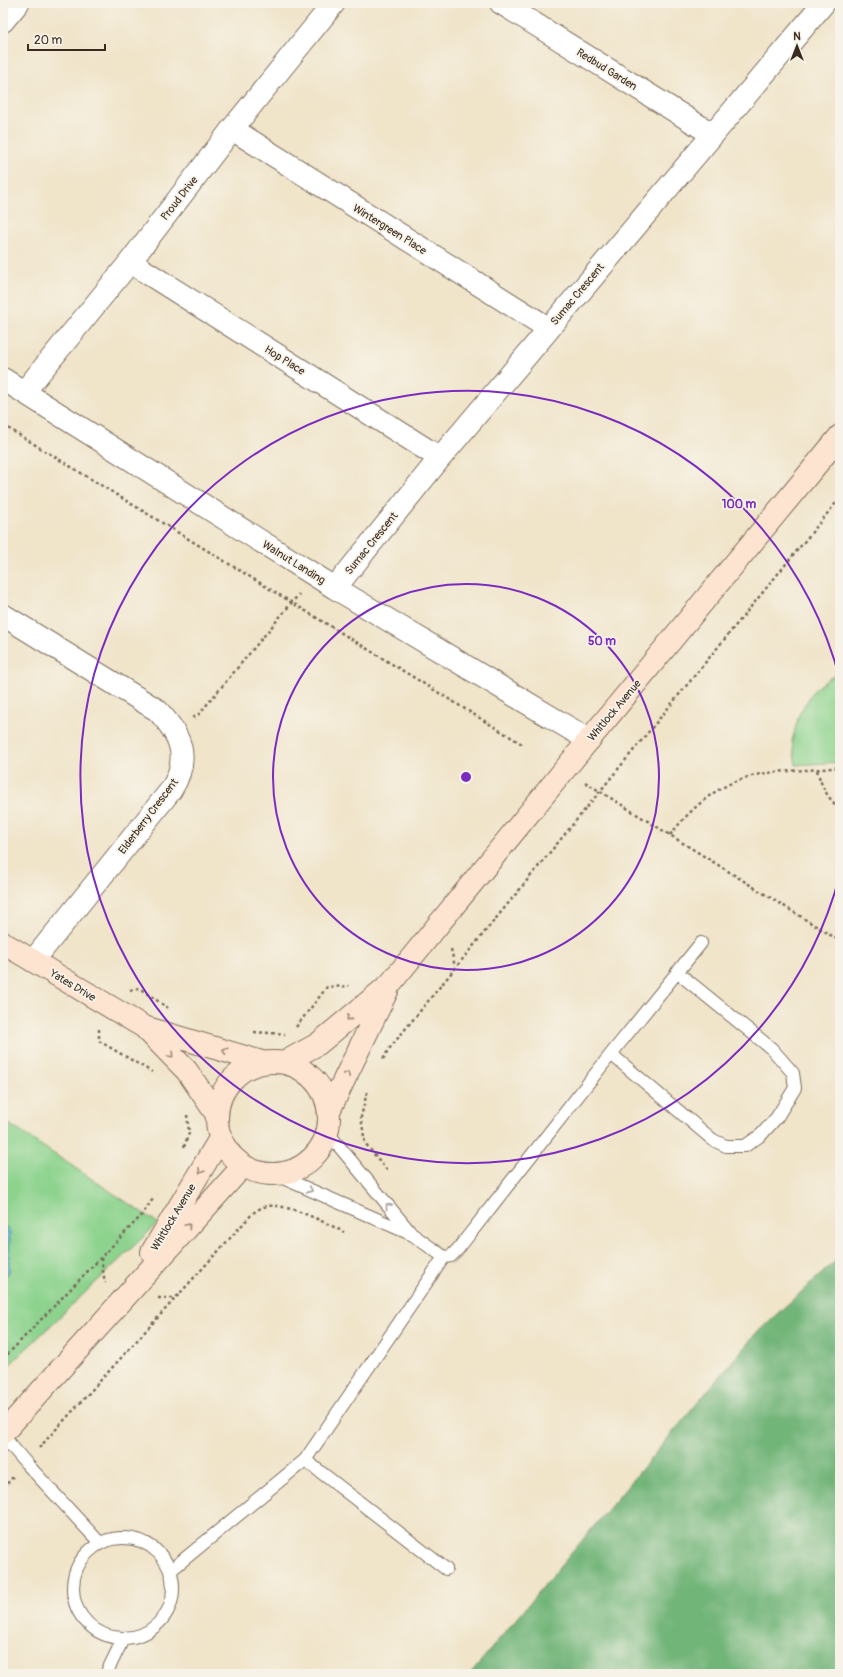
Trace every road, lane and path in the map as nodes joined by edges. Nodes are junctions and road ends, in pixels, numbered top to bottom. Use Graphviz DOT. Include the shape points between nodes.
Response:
graph roads {
  1 [pos="18,3"];
  2 [pos="334,3"];
  3 [pos="501,3"];
  4 [pos="824,3"];
  5 [pos="3,21"];
  6 [pos="232,129"];
  7 [pos="712,134"];
  8 [pos="130,262"];
  9 [pos="548,328"];
  10 [pos="3,379"];
  11 [pos="24,392"];
  12 [pos="3,425"];
  13 [pos="840,436"];
  14 [pos="440,458"];
  15 [pos="840,498"];
  16 [pos="335,588"];
  17 [pos="301,591"];
  18 [pos="292,602"];
  19 [pos="3,615"];
  20 [pos="174,730"];
  21 [pos="589,740"];
  22 [pos="522,744"];
  23 [pos="840,767"];
  24 [pos="565,769"];
  25 [pos="817,770"];
  26 [pos="599,791"];
  27 [pos="840,809"];
  28 [pos="670,835"];
  29 [pos="840,941"];
  30 [pos="701,943"];
  31 [pos="3,944"];
  32 [pos="33,962"];
  33 [pos="677,972"];
  34 [pos="390,984"];
  35 [pos="327,987"];
  36 [pos="139,988"];
  37 [pos="168,1008"];
  38 [pos="144,1027"];
  39 [pos="295,1028"];
  40 [pos="248,1031"];
  41 [pos="290,1034"];
  42 [pos="100,1041"];
  43 [pos="611,1054"];
  44 [pos="262,1062"];
  45 [pos="285,1062"];
  46 [pos="381,1063"];
  47 [pos="155,1074"];
  48 [pos="367,1090"];
  49 [pos="187,1109"];
  50 [pos="330,1109"];
  51 [pos="217,1115"];
  52 [pos="328,1133"];
  53 [pos="221,1137"];
  54 [pos="182,1154"];
  55 [pos="243,1166"];
  56 [pos="387,1170"];
  57 [pos="274,1174"];
  58 [pos="155,1197"];
  59 [pos="344,1232"];
  60 [pos="413,1236"];
  61 [pos="444,1257"];
  62 [pos="125,1298"];
  63 [pos="3,1359"];
  64 [pos="3,1434"];
  65 [pos="305,1460"];
  66 [pos="26,1463"];
  67 [pos="3,1488"];
  68 [pos="100,1543"];
  69 [pos="446,1569"];
  70 [pos="171,1570"];
  71 [pos="123,1640"];
  72 [pos="106,1674"];
  1 -- 5 [label="street"];
  2 -- 6 [label="street, Proud Drive"];
  3 -- 7 [label="street, Redbud Garden"];
  4 -- 7 [label="street, Sumac Crescent"];
  6 -- 8 [label="street, Proud Drive"];
  6 -- 9 [label="street, Wintergreen Place"];
  7 -- 9 [label="street, Sumac Crescent"];
  8 -- 11 [label="street, Proud Drive"];
  8 -- 14 [label="street, Hop Place"];
  9 -- 14 [label="street, Sumac Crescent"];
  10 -- 11 [label="street, Walnut Landing"];
  11 -- 16 [label="street, Walnut Landing"];
  12 -- 18 [label="path"];
  13 -- 21 [label="street, Whitlock Avenue"];
  14 -- 16 [label="street, Sumac Crescent"];
  15 -- 26 [label="path"];
  16 -- 21 [label="street, Walnut Landing"];
  17 -- 18 [label="path"];
  18 -- 20 [label="path" via="199,714"];
  18 -- 22 [label="path"];
  19 -- 20 [label="street, Elderberry Crescent" via="157,710"];
  20 -- 32 [label="street, Elderberry Crescent" via="181,745 179,778"];
  21 -- 24 [label="street, Whitlock Avenue"];
  23 -- 25 [label="path"];
  24 -- 26 [label="path"];
  24 -- 34 [label="street, Whitlock Avenue"];
  25 -- 27 [label="path" via="823,789"];
  25 -- 28 [label="path" via="774,772 746,777 718,790 701,802"];
  26 -- 28 [label="path"];
  26 -- 46 [label="path" via="389,1049"];
  28 -- 29 [label="path"];
  30 -- 33 [label="lane"];
  31 -- 32 [label="street, Yates Drive"];
  32 -- 38 [label="street, Yates Drive"];
  33 -- 43 [label="lane"];
  33 -- 43 [label="lane" via="772,1048 793,1072 795,1088 777,1117 761,1135 745,1146 726,1146 713,1140"];
  34 -- 45 [label="street, Whitlock Avenue, one-way" via="318,1044"];
  50 -- 34 [label="street, Whitlock Avenue, one-way"];
  35 -- 39 [label="path"];
  36 -- 37 [label="path"];
  44 -- 38 [label="street, Yates Drive, one-way"];
  38 -- 51 [label="street, Yates Drive, one-way" via="187,1071"];
  40 -- 41 [label="path"];
  42 -- 47 [label="path"];
  43 -- 61 [label="lane" via="458,1249 451,1256"];
  44 -- 45 [label="street"];
  44 -- 51 [label="street" via="245,1069 231,1080 221,1096"];
  45 -- 50 [label="street" via="302,1068 315,1079 325,1093"];
  48 -- 56 [label="path" via="361,1117 365,1143"];
  49 -- 54 [label="path" via="189,1133"];
  50 -- 52 [label="street"];
  51 -- 53 [label="street"];
  52 -- 57 [label="street" via="315,1156 305,1164 294,1170"];
  60 -- 52 [label="lane, one-way"];
  53 -- 55 [label="street" via="232,1156"];
  53 -- 62 [label="street, Whitlock Avenue, one-way"];
  55 -- 57 [label="street"];
  62 -- 55 [label="street, Whitlock Avenue, one-way"];
  57 -- 60 [label="lane, one-way"];
  58 -- 63 [label="path" via="141,1216"];
  59 -- 66 [label="path" via="308,1214 276,1206 264,1206 253,1213"];
  60 -- 61 [label="lane"];
  61 -- 65 [label="lane"];
  62 -- 64 [label="street, Whitlock Avenue"];
  64 -- 66 [label="lane"];
  65 -- 69 [label="lane"];
  65 -- 70 [label="lane"];
  66 -- 67 [label="path"];
  66 -- 68 [label="lane"];
  68 -- 70 [label="lane" via="116,1538 128,1538 149,1545 162,1556"];
  68 -- 71 [label="lane" via="86,1554 77,1568 73,1585 74,1601 81,1616 92,1628 106,1636"];
  70 -- 71 [label="lane" via="174,1592 165,1618 154,1629 139,1637"];
  71 -- 72 [label="lane"];
}
